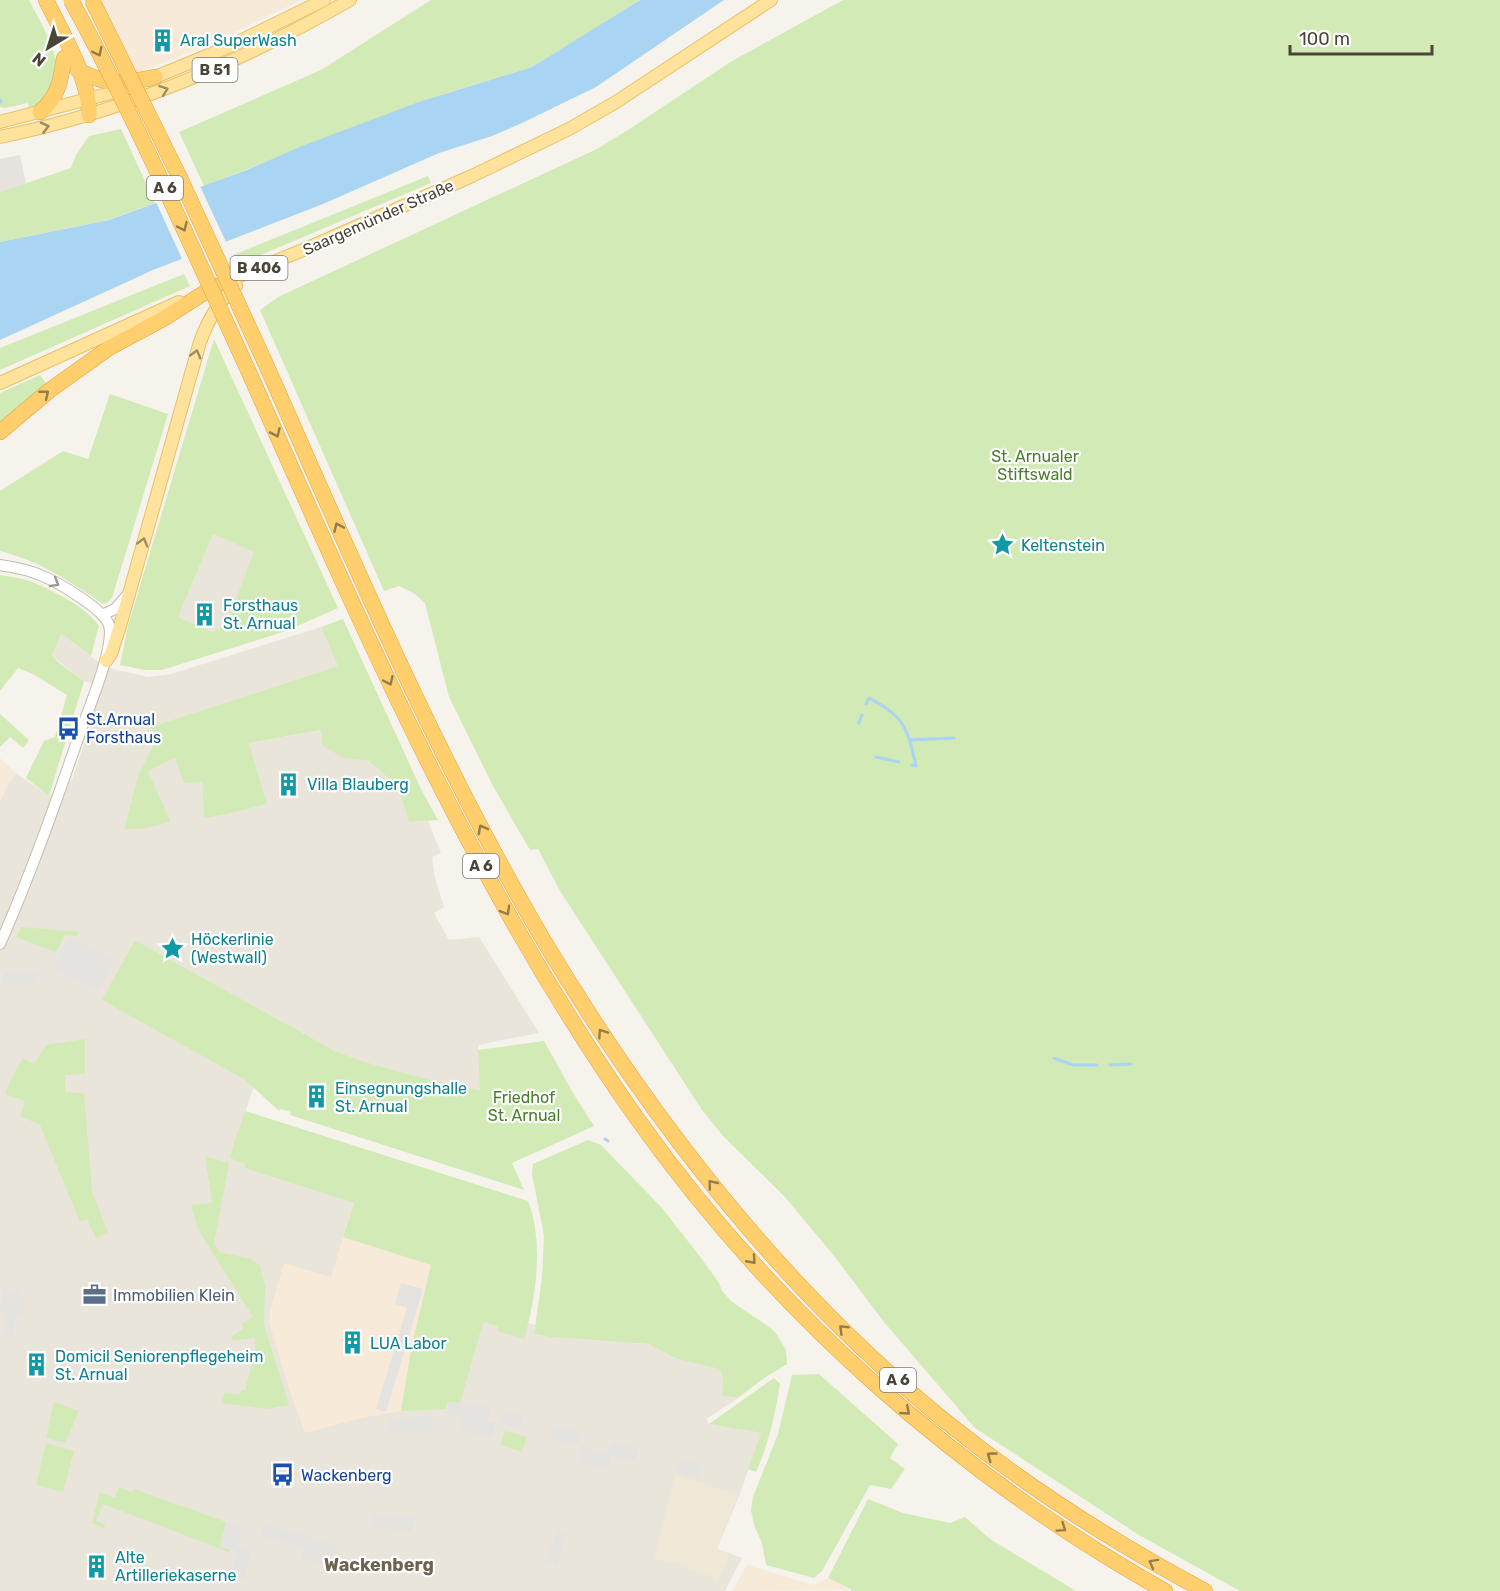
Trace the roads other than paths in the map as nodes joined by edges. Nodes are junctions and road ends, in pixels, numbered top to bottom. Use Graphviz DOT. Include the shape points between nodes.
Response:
graph roads {
  1 [pos="37,0"];
  2 [pos="46,0"];
  3 [pos="71,0"];
  4 [pos="92,0"];
  5 [pos="324,0"];
  6 [pos="350,0"];
  7 [pos="771,0"];
  8 [pos="64,58"];
  9 [pos="78,70"];
  10 [pos="155,77"];
  11 [pos="86,106"];
  12 [pos="40,112"];
  13 [pos="0,122"];
  14 [pos="0,137"];
  15 [pos="303,250"];
  16 [pos="215,286"];
  17 [pos="0,383"];
  18 [pos="0,432"];
  19 [pos="0,565"];
  20 [pos="128,594"];
  21 [pos="102,615"];
  22 [pos="106,661"];
  23 [pos="0,944"];
  24 [pos="1165,1591"];
  25 [pos="1205,1591"];
  1 -- 8 [label="highway"];
  2 -- 9 [label="highway"];
  3 -- 24 [label="highway, A 6, one-way, bridge" via="164,185 430,768 490,883 554,992 636,1117 743,1250 859,1370 973,1466 1081,1541"];
  25 -- 4 [label="highway, A 6, one-way, bridge" via="1062,1507 910,1391 780,1263 714,1187 635,1082 563,971 446,758 180,178"];
  5 -- 10 [label="main road, B 51"];
  11 -- 6 [label="main road, B 51, one-way" via="147,97 208,73"];
  7 -- 15 [label="main road, Saargemünder Straße" via="569,129"];
  8 -- 11 [label="highway"];
  8 -- 12 [label="highway" via="59,88"];
  9 -- 10 [label="highway" via="118,84"];
  9 -- 11 [label="highway"];
  10 -- 11 [label="main road, B 51"];
  11 -- 12 [label="main road, B 51"];
  14 -- 11 [label="main road, B 51, one-way"];
  12 -- 13 [label="main road, B 51"];
  15 -- 16 [label="main road, Saargemünder Straße / B 406"];
  20 -- 15 [label="main road, one-way" via="207,322 229,292 242,282"];
  16 -- 17 [label="main road, Saargemünder Straße / B 406"];
  18 -- 16 [label="highway, one-way" via="109,348"];
  19 -- 21 [label="street, one-way" via="47,578"];
  20 -- 21 [label="street" via="115,609"];
  20 -- 22 [label="main road"];
  21 -- 22 [label="street" via="110,630"];
  22 -- 23 [label="street" via="49,825"];
}
